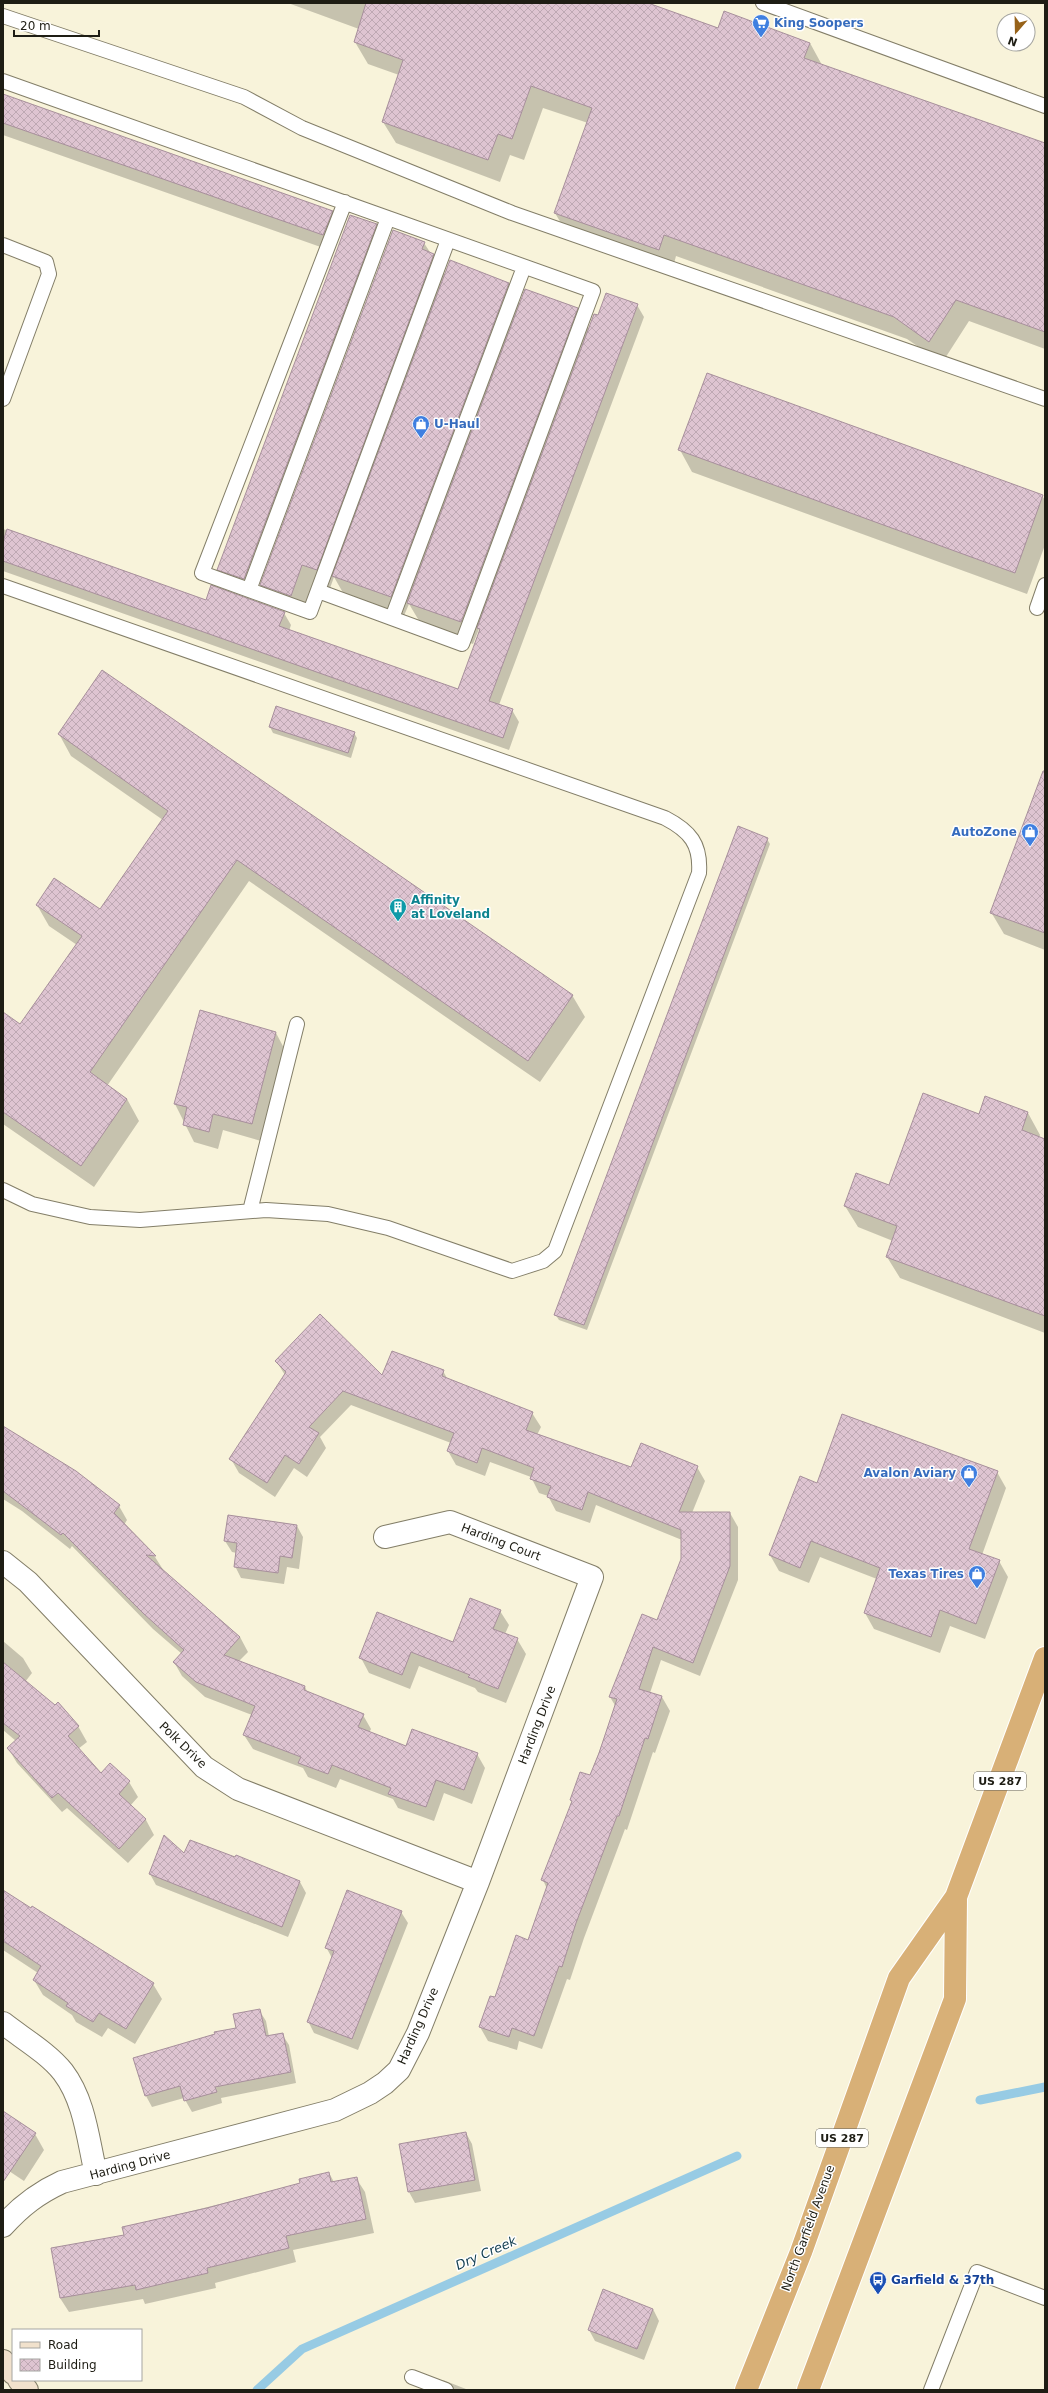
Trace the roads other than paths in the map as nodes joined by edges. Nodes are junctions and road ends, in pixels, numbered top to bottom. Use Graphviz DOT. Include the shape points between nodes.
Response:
graph roads {
  1 [pos="763,3"];
  2 [pos="3,16"];
  3 [pos="3,81"];
  4 [pos="1045,106"];
  5 [pos="344,202"];
  6 [pos="388,218"];
  7 [pos="448,240"];
  8 [pos="3,245"];
  9 [pos="524,267"];
  10 [pos="3,399"];
  11 [pos="1045,399"];
  12 [pos="1045,585"];
  13 [pos="3,586"];
  14 [pos="249,590"];
  15 [pos="318,591"];
  16 [pos="1037,608"];
  17 [pos="392,618"];
  18 [pos="297,1024"];
  19 [pos="3,1190"];
  20 [pos="250,1211"];
  21 [pos="385,1537"];
  22 [pos="3,1562"];
  23 [pos="592,1578"];
  24 [pos="1045,1658"];
  25 [pos="478,1882"];
  26 [pos="956,1897"];
  27 [pos="3,2023"];
  28 [pos="96,2174"];
  29 [pos="3,2226"];
  30 [pos="1045,2298"];
  31 [pos="3,2361"];
  32 [pos="12,2372"];
  33 [pos="412,2377"];
  34 [pos="20,2381"];
  35 [pos="27,2390"];
  36 [pos="446,2390"];
  37 [pos="746,2390"];
  38 [pos="808,2390"];
  39 [pos="931,2390"];
  1 -- 4 [label="lane"];
  2 -- 11 [label="lane" via="244,97 302,128 512,214"];
  3 -- 5 [label="lane"];
  5 -- 6 [label="lane"];
  5 -- 14 [label="lane" via="202,573"];
  6 -- 7 [label="lane"];
  6 -- 14 [label="lane"];
  7 -- 9 [label="lane"];
  7 -- 15 [label="lane"];
  8 -- 10 [label="lane" via="46,262 49,274"];
  9 -- 17 [label="lane"];
  9 -- 17 [label="lane" via="593,291 462,644"];
  12 -- 16 [label="lane"];
  13 -- 20 [label="lane" via="665,818 683,827 694,842 700,857 699,873 555,1251 544,1261 512,1271 388,1228 328,1214"];
  14 -- 15 [label="lane" via="310,612"];
  15 -- 17 [label="lane"];
  18 -- 20 [label="lane"];
  19 -- 20 [label="lane" via="32,1204 90,1217 140,1220"];
  21 -- 23 [label="street, Harding Court" via="450,1522"];
  22 -- 25 [label="street, Polk Drive" via="28,1582 204,1767 238,1789"];
  23 -- 25 [label="street, Harding Drive"];
  24 -- 26 [label="highway, North Garfield Avenue / US 287"];
  25 -- 28 [label="street, Harding Drive" via="418,2033 399,2070 385,2083 370,2094 335,2110"];
  26 -- 37 [label="highway, North Garfield Avenue / US 287" via="899,1978 801,2252"];
  26 -- 38 [label="highway, North Garfield Avenue / US 287" via="955,1999"];
  27 -- 28 [label="street" via="62,2071 74,2089 82,2109"];
  28 -- 29 [label="street, Harding Drive" via="62,2182 42,2191 21,2206"];
  30 -- 39 [label="lane" via="977,2272"];
  31 -- 32 [label="main road"];
  33 -- 36 [label="lane"];
  34 -- 35 [label="main road"];
}
